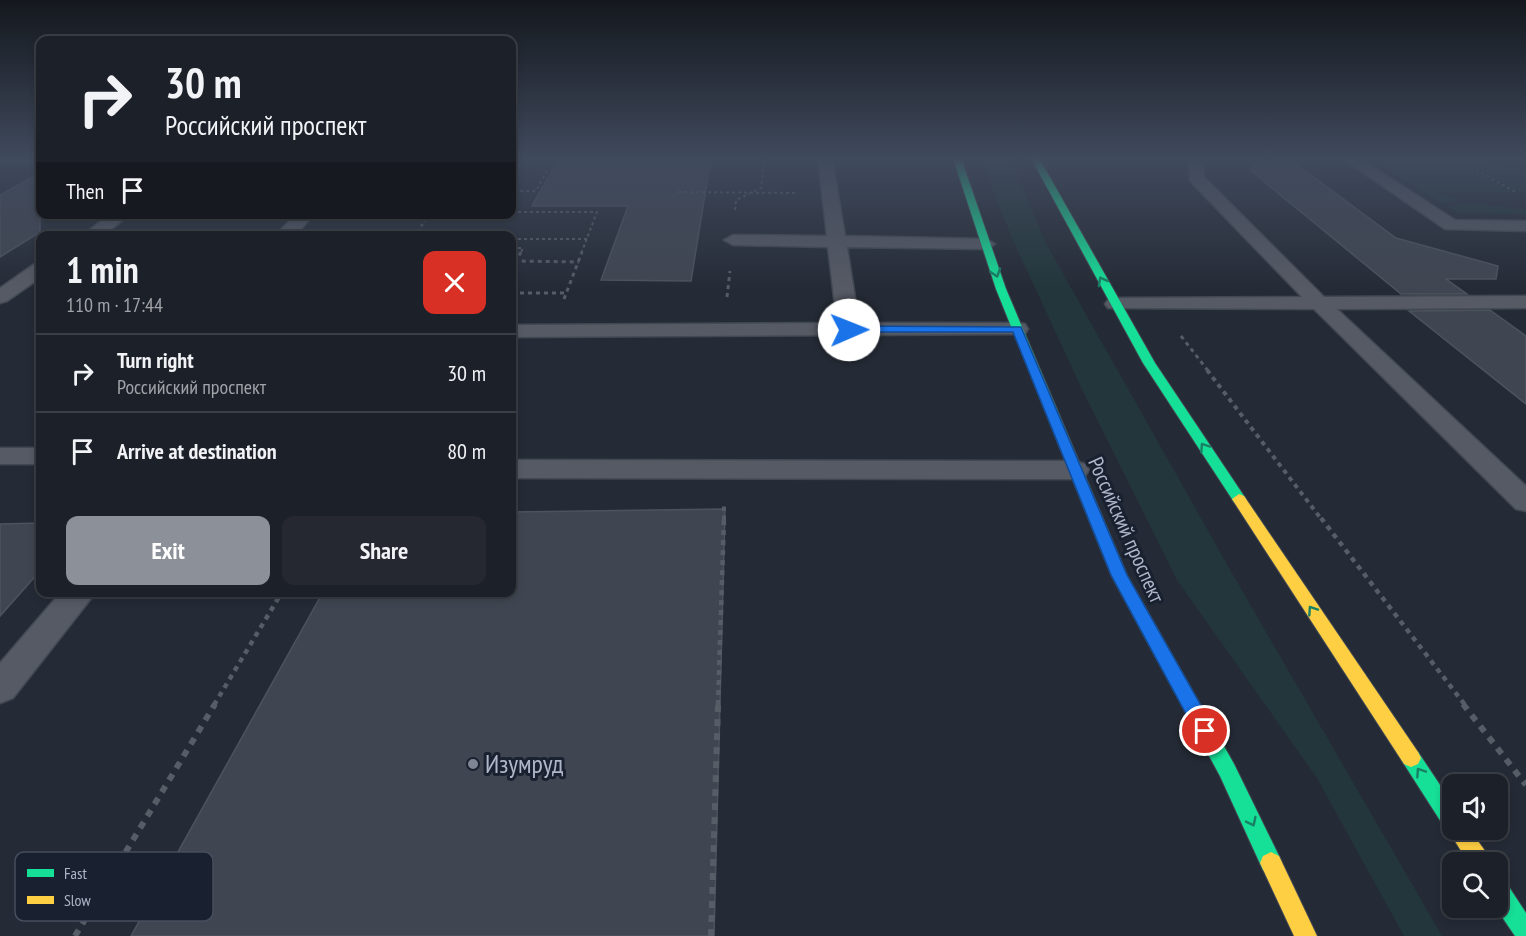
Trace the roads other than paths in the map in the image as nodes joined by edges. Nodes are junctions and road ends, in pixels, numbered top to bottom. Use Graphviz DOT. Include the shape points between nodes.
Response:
graph roads {
  1 [pos="831,202"];
  2 [pos="972,202"];
  3 [pos="1059,202"];
  4 [pos="1219,202"];
  5 [pos="1415,202"];
  6 [pos="115,219"];
  7 [pos="301,219"];
  8 [pos="1526,226"];
  9 [pos="98,231"];
  10 [pos="289,231"];
  11 [pos="733,240"];
  12 [pos="837,243"];
  13 [pos="986,244"];
  14 [pos="36,272"];
  15 [pos="0,297"];
  16 [pos="1526,302"];
  17 [pos="1319,303"];
  18 [pos="1115,304"];
  19 [pos="1017,329"];
  20 [pos="849,330"];
  21 [pos="516,331"];
  22 [pos="0,456"];
  23 [pos="36,456"];
  24 [pos="516,469"];
  25 [pos="1075,470"];
  26 [pos="1497,475"];
  27 [pos="1526,475"];
  28 [pos="1526,502"];
  29 [pos="76,597"];
  30 [pos="0,688"];
  31 [pos="1442,806"];
  32 [pos="1508,906"];
  33 [pos="1526,933"];
  34 [pos="1306,936"];
  1 -- 12 [label="lane"];
  2 -- 13 [label="main road, Российский проспект"];
  18 -- 3 [label="main road, one-way"];
  4 -- 17 [label="lane"];
  5 -- 8 [label="lane" via="1451,225"];
  6 -- 9 [label="lane"];
  7 -- 10 [label="lane"];
  11 -- 12 [label="lane"];
  12 -- 13 [label="lane"];
  12 -- 20 [label="lane"];
  13 -- 19 [label="main road, Российский проспект, one-way"];
  14 -- 15 [label="lane"];
  16 -- 17 [label="lane"];
  17 -- 18 [label="lane"];
  17 -- 26 [label="lane"];
  31 -- 18 [label="main road, one-way" via="1149,363"];
  19 -- 20 [label="lane"];
  19 -- 25 [label="main road, Российский проспект"];
  20 -- 21 [label="lane"];
  22 -- 23 [label="lane"];
  24 -- 25 [label="lane"];
  25 -- 34 [label="main road, Российский проспект, one-way" via="1119,575 1227,770"];
  26 -- 27 [label="lane"];
  26 -- 28 [label="lane"];
  29 -- 30 [label="lane"];
  32 -- 33 [label="main road"];
}
